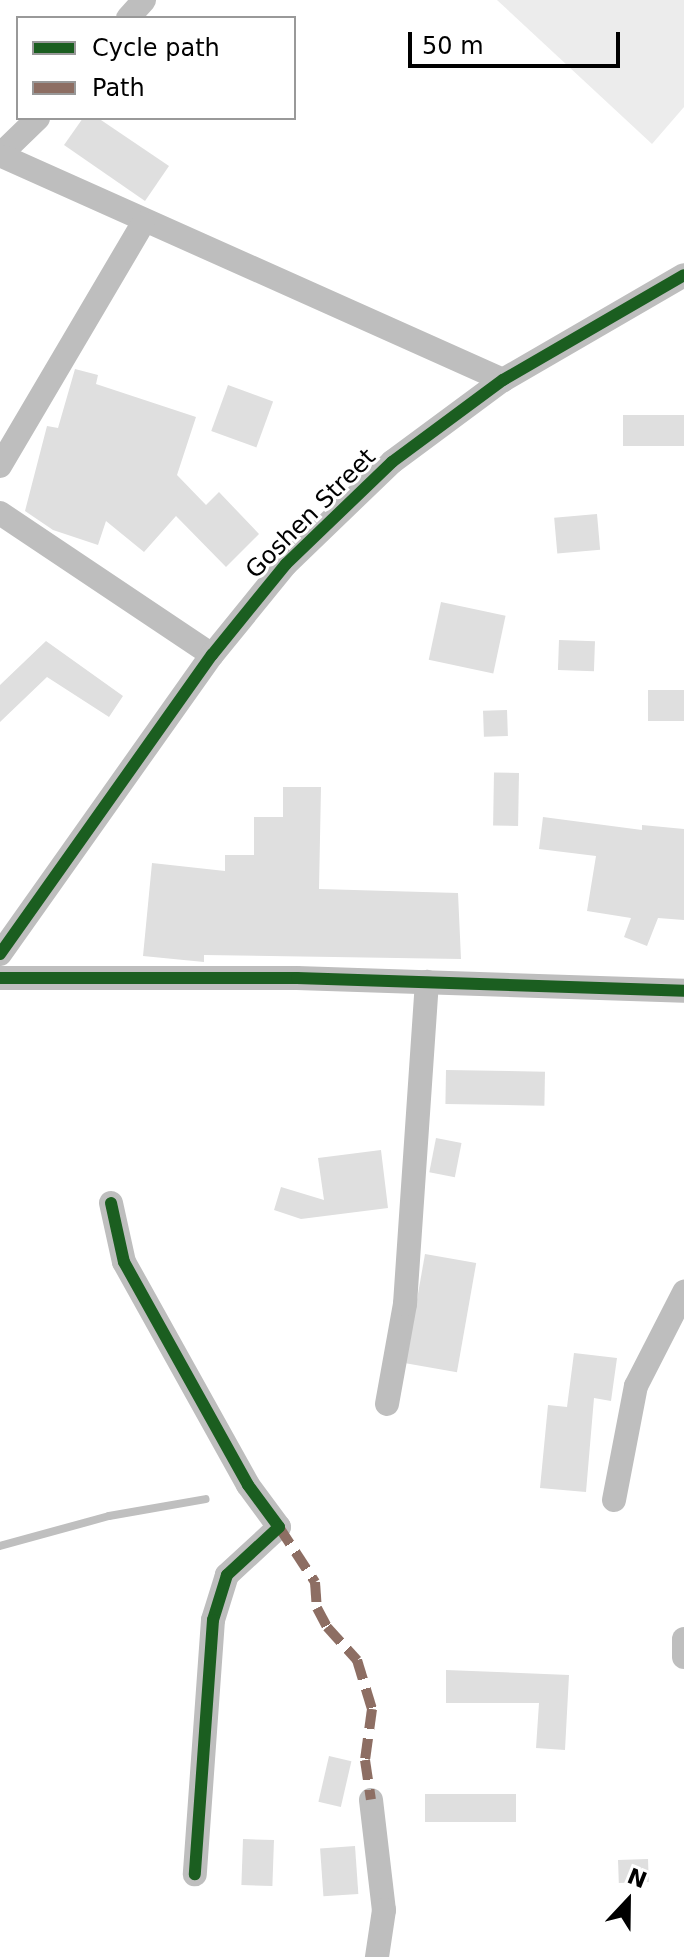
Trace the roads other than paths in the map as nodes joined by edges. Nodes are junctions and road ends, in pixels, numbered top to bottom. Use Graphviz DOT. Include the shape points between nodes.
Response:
graph roads {
  1 [pos="144,0"];
  2 [pos="130,16"];
  3 [pos="36,120"];
  4 [pos="2,156"];
  5 [pos="143,223"];
  6 [pos="684,275"];
  7 [pos="503,380"];
  8 [pos="0,466"];
  9 [pos="0,513"];
  10 [pos="212,655"];
  11 [pos="0,954"];
  12 [pos="0,978"];
  13 [pos="427,982"];
  14 [pos="684,991"];
  15 [pos="111,1203"];
  16 [pos="684,1292"];
  17 [pos="387,1404"];
  18 [pos="614,1500"];
  19 [pos="684,1639"];
  20 [pos="684,1657"];
  21 [pos="371,1800"];
  22 [pos="195,1874"];
  23 [pos="377,1957"];
  1 -- 2 [label="street"];
  3 -- 4 [label="street"];
  4 -- 5 [label="street"];
  5 -- 7 [label="street"];
  5 -- 8 [label="street"];
  6 -- 7 [label="street, Goshen Street"];
  7 -- 10 [label="street, Goshen Street" via="392,462 286,564"];
  9 -- 10 [label="street"];
  10 -- 11 [label="street, Goshen Street"];
  12 -- 13 [label="street"];
  13 -- 14 [label="street"];
  13 -- 17 [label="street" via="405,1304"];
  15 -- 22 [label="street" via="124,1262 248,1485 279,1527 227,1575 213,1620"];
  16 -- 18 [label="street" via="636,1386"];
  19 -- 20 [label="street"];
  21 -- 23 [label="street" via="384,1910"];
}
